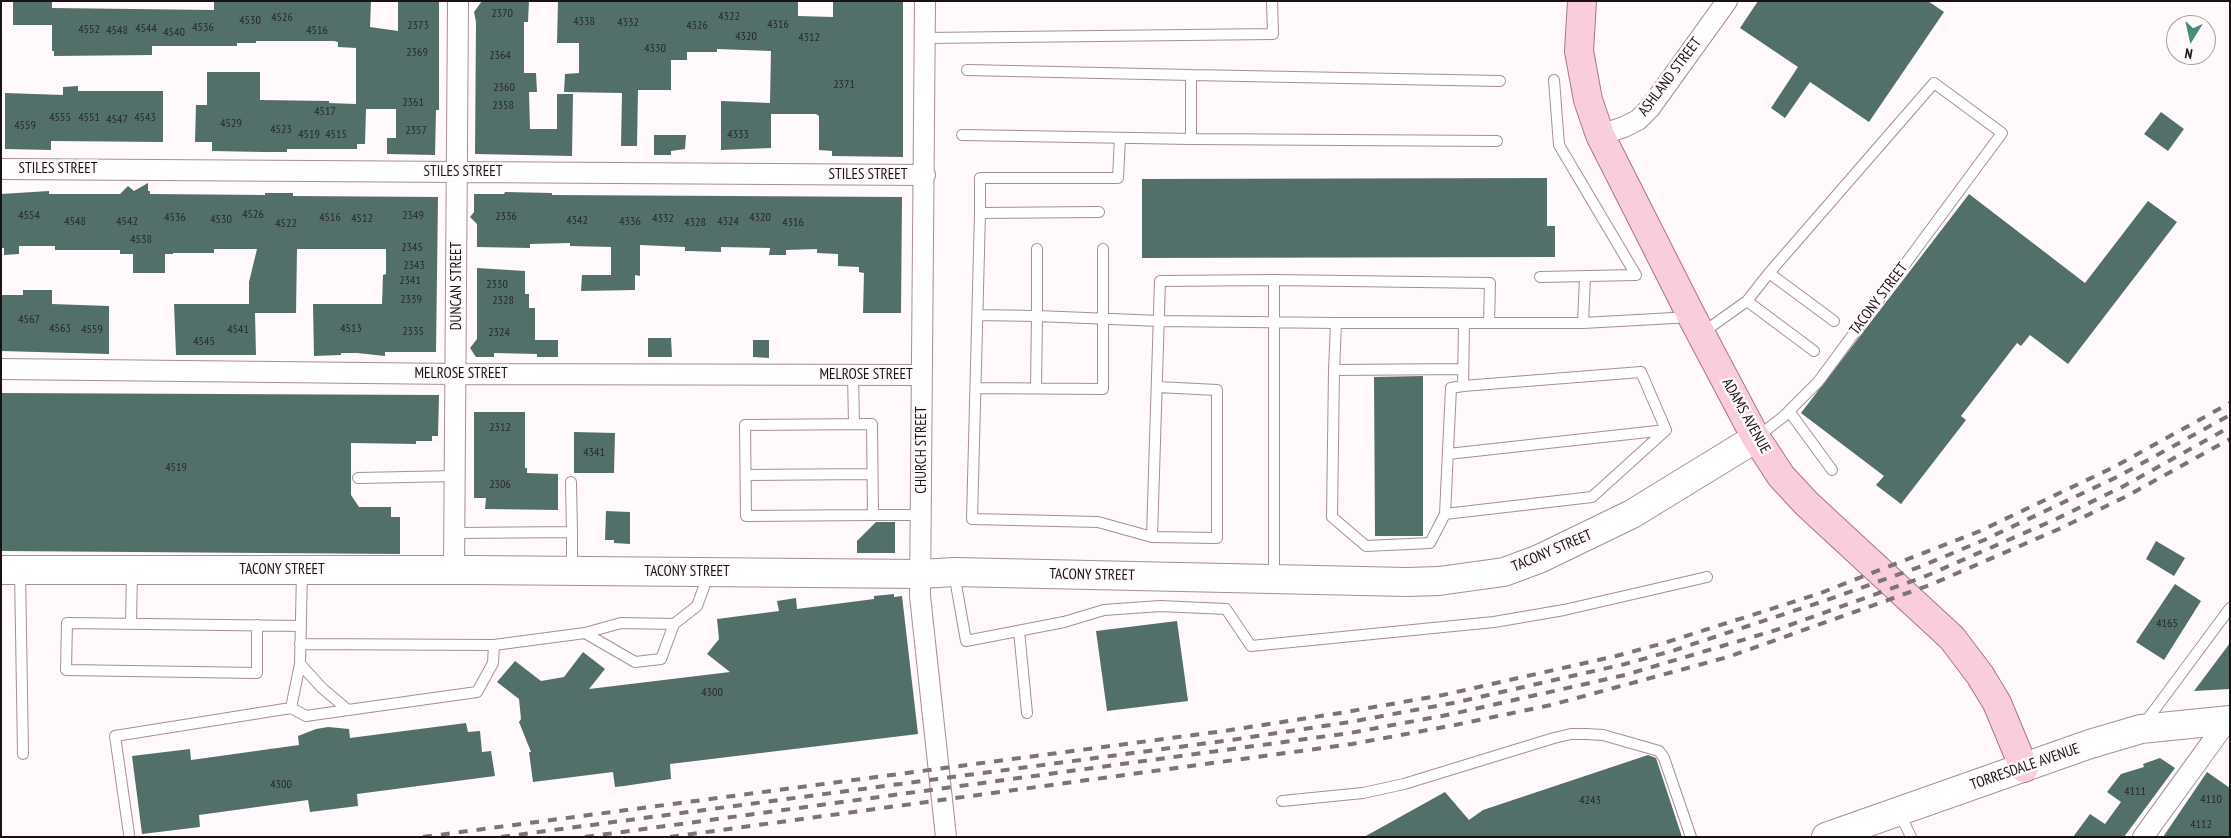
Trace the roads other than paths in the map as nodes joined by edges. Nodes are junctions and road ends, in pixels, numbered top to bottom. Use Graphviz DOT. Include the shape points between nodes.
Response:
graph roads {
  1 [pos="458,1"];
  2 [pos="924,1"];
  3 [pos="1272,1"];
  4 [pos="1582,1"];
  5 [pos="1727,1"];
  6 [pos="925,38"];
  7 [pos="967,70"];
  8 [pos="1191,75"];
  9 [pos="1554,80"];
  10 [pos="1500,81"];
  11 [pos="962,135"];
  12 [pos="1600,135"];
  13 [pos="1120,138"];
  14 [pos="1191,139"];
  15 [pos="1497,141"];
  16 [pos="1,169"];
  17 [pos="457,172"];
  18 [pos="925,175"];
  19 [pos="1100,212"];
  20 [pos="980,213"];
  21 [pos="1037,249"];
  22 [pos="1103,250"];
  23 [pos="1769,273"];
  24 [pos="1585,276"];
  25 [pos="1540,277"];
  26 [pos="1274,280"];
  27 [pos="1747,301"];
  28 [pos="978,315"];
  29 [pos="1037,316"];
  30 [pos="1103,318"];
  31 [pos="1160,321"];
  32 [pos="1834,321"];
  33 [pos="1274,322"];
  34 [pos="1489,322"];
  35 [pos="1336,323"];
  36 [pos="1464,323"];
  37 [pos="1583,323"];
  38 [pos="1696,326"];
  39 [pos="1814,351"];
  40 [pos="1,369"];
  41 [pos="1334,370"];
  42 [pos="1463,370"];
  43 [pos="457,374"];
  44 [pos="853,375"];
  45 [pos="922,375"];
  46 [pos="1463,386"];
  47 [pos="1157,387"];
  48 [pos="976,388"];
  49 [pos="1036,388"];
  50 [pos="1789,411"];
  51 [pos="854,424"];
  52 [pos="1666,430"];
  53 [pos="1756,438"];
  54 [pos="1448,454"];
  55 [pos="1832,470"];
  56 [pos="746,474"];
  57 [pos="872,474"];
  58 [pos="456,476"];
  59 [pos="358,478"];
  60 [pos="571,482"];
  61 [pos="1445,514"];
  62 [pos="873,515"];
  63 [pos="921,515"];
  64 [pos="572,532"];
  65 [pos="455,533"];
  66 [pos="1152,537"];
  67 [pos="11,570"];
  68 [pos="132,570"];
  69 [pos="302,570"];
  70 [pos="454,570"];
  71 [pos="572,571"];
  72 [pos="709,572"];
  73 [pos="954,572"];
  74 [pos="921,574"];
  75 [pos="1707,577"];
  76 [pos="1274,579"];
  77 [pos="2230,608"];
  78 [pos="131,623"];
  79 [pos="674,624"];
  80 [pos="257,625"];
  81 [pos="301,626"];
  82 [pos="1019,631"];
  83 [pos="585,633"];
  84 [pos="300,644"];
  85 [pos="494,645"];
  86 [pos="300,664"];
  87 [pos="292,708"];
  88 [pos="348,710"];
  89 [pos="1027,713"];
  90 [pos="2229,720"];
  91 [pos="2141,729"];
  92 [pos="23,754"];
  93 [pos="2024,768"];
  94 [pos="1282,801"];
  95 [pos="1898,811"];
  96 [pos="129,834"];
  97 [pos="946,837"];
  98 [pos="1691,837"];
  99 [pos="1826,837"];
  100 [pos="1911,837"];
  101 [pos="2143,837"];
  1 -- 17 [label="street, DUNCAN STREET"];
  2 -- 6 [label="street, CHURCH STREET"];
  3 -- 6 [label="lane" via="1273,34"];
  4 -- 12 [label="main road, ADAMS AVENUE" via="1579,51 1588,100"];
  5 -- 12 [label="street, ASHLAND STREET" via="1650,108 1631,124"];
  6 -- 18 [label="street, CHURCH STREET"];
  7 -- 8 [label="lane"];
  8 -- 10 [label="lane"];
  8 -- 14 [label="lane"];
  9 -- 24 [label="lane" via="1559,145 1636,276"];
  11 -- 13 [label="lane"];
  12 -- 38 [label="main road, ADAMS AVENUE"];
  13 -- 14 [label="lane"];
  13 -- 20 [label="lane" via="1118,178 980,178"];
  14 -- 15 [label="lane"];
  16 -- 17 [label="street, STILES STREET"];
  17 -- 18 [label="street, STILES STREET"];
  17 -- 43 [label="street, DUNCAN STREET"];
  18 -- 45 [label="street, CHURCH STREET"];
  19 -- 20 [label="lane"];
  20 -- 28 [label="lane"];
  21 -- 29 [label="lane"];
  22 -- 30 [label="lane"];
  23 -- 27 [label="lane"];
  23 -- 32 [label="lane"];
  23 -- 50 [label="lane, TACONY STREET" via="1934,83 2002,133 1822,376"];
  24 -- 25 [label="lane"];
  24 -- 37 [label="lane"];
  26 -- 31 [label="lane" via="1160,281"];
  26 -- 33 [label="lane"];
  26 -- 34 [label="lane" via="1490,283"];
  27 -- 38 [label="lane"];
  27 -- 39 [label="lane"];
  28 -- 29 [label="lane"];
  28 -- 48 [label="lane"];
  29 -- 30 [label="lane"];
  29 -- 49 [label="lane"];
  30 -- 31 [label="lane"];
  30 -- 49 [label="lane" via="1103,390"];
  31 -- 33 [label="lane"];
  31 -- 47 [label="lane"];
  33 -- 35 [label="lane"];
  33 -- 76 [label="lane"];
  34 -- 36 [label="lane"];
  34 -- 37 [label="lane"];
  35 -- 36 [label="lane"];
  35 -- 41 [label="lane"];
  36 -- 42 [label="lane"];
  37 -- 38 [label="lane"];
  38 -- 53 [label="main road, ADAMS AVENUE"];
  40 -- 43 [label="street, MELROSE STREET"];
  41 -- 42 [label="lane"];
  41 -- 61 [label="lane" via="1332,518 1366,546 1430,542"];
  42 -- 46 [label="lane"];
  43 -- 44 [label="street, MELROSE STREET"];
  43 -- 58 [label="street, DUNCAN STREET"];
  44 -- 45 [label="street, MELROSE STREET"];
  44 -- 51 [label="lane"];
  45 -- 63 [label="street, CHURCH STREET"];
  46 -- 52 [label="lane" via="1641,372"];
  46 -- 54 [label="lane" via="1451,388"];
  47 -- 66 [label="lane"];
  47 -- 66 [label="lane" via="1218,390 1217,538"];
  48 -- 49 [label="lane"];
  48 -- 66 [label="lane" via="972,519 1098,522"];
  50 -- 53 [label="lane, TACONY STREET"];
  50 -- 55 [label="lane"];
  51 -- 56 [label="lane" via="745,425"];
  51 -- 57 [label="lane" via="872,424"];
  52 -- 54 [label="lane"];
  52 -- 61 [label="lane" via="1592,497"];
  53 -- 76 [label="main road, TACONY STREET" via="1624,518 1546,556 1504,572 1407,582"];
  53 -- 93 [label="main road, ADAMS AVENUE" via="1781,476 1807,504 1952,638 1997,703"];
  54 -- 61 [label="lane"];
  56 -- 57 [label="lane"];
  56 -- 62 [label="lane" via="746,516"];
  57 -- 62 [label="lane"];
  58 -- 59 [label="lane"];
  58 -- 65 [label="street, DUNCAN STREET"];
  60 -- 64 [label="lane"];
  62 -- 63 [label="lane"];
  63 -- 74 [label="street, CHURCH STREET"];
  64 -- 65 [label="lane"];
  64 -- 71 [label="lane"];
  65 -- 70 [label="street, DUNCAN STREET"];
  67 -- 68 [label="main road, TACONY STREET"];
  67 -- 92 [label="lane"];
  68 -- 69 [label="main road, TACONY STREET"];
  68 -- 78 [label="lane"];
  69 -- 70 [label="main road, TACONY STREET"];
  69 -- 81 [label="lane"];
  70 -- 71 [label="main road, TACONY STREET"];
  71 -- 72 [label="main road, TACONY STREET"];
  72 -- 74 [label="main road, TACONY STREET"];
  72 -- 79 [label="lane" via="696,606"];
  73 -- 74 [label="main road, TACONY STREET"];
  73 -- 76 [label="main road, TACONY STREET"];
  73 -- 82 [label="lane" via="966,641"];
  74 -- 97 [label="street, CHURCH STREET" via="920,596"];
  75 -- 82 [label="lane" via="1564,610 1494,622 1251,646 1226,609 1160,606 1104,610"];
  77 -- 91 [label="lane"];
  78 -- 80 [label="lane"];
  78 -- 80 [label="lane" via="67,622 66,670 257,673"];
  79 -- 83 [label="lane" via="621,623"];
  79 -- 83 [label="lane" via="661,659 635,662"];
  80 -- 81 [label="lane"];
  81 -- 84 [label="lane"];
  82 -- 89 [label="lane"];
  83 -- 85 [label="lane"];
  84 -- 85 [label="lane"];
  84 -- 86 [label="lane"];
  85 -- 88 [label="lane" via="493,663 477,692"];
  86 -- 87 [label="lane"];
  86 -- 88 [label="lane"];
  87 -- 88 [label="lane" via="306,716"];
  87 -- 96 [label="lane" via="115,736"];
  90 -- 91 [label="main road, TORRESDALE AVENUE"];
  90 -- 101 [label="street"];
  91 -- 93 [label="main road, TORRESDALE AVENUE"];
  93 -- 95 [label="main road, TORRESDALE AVENUE"];
  94 -- 98 [label="lane" via="1395,786 1570,734 1603,735 1659,751"];
  95 -- 99 [label="main road, TORRESDALE AVENUE"];
  95 -- 100 [label="lane"];
}
